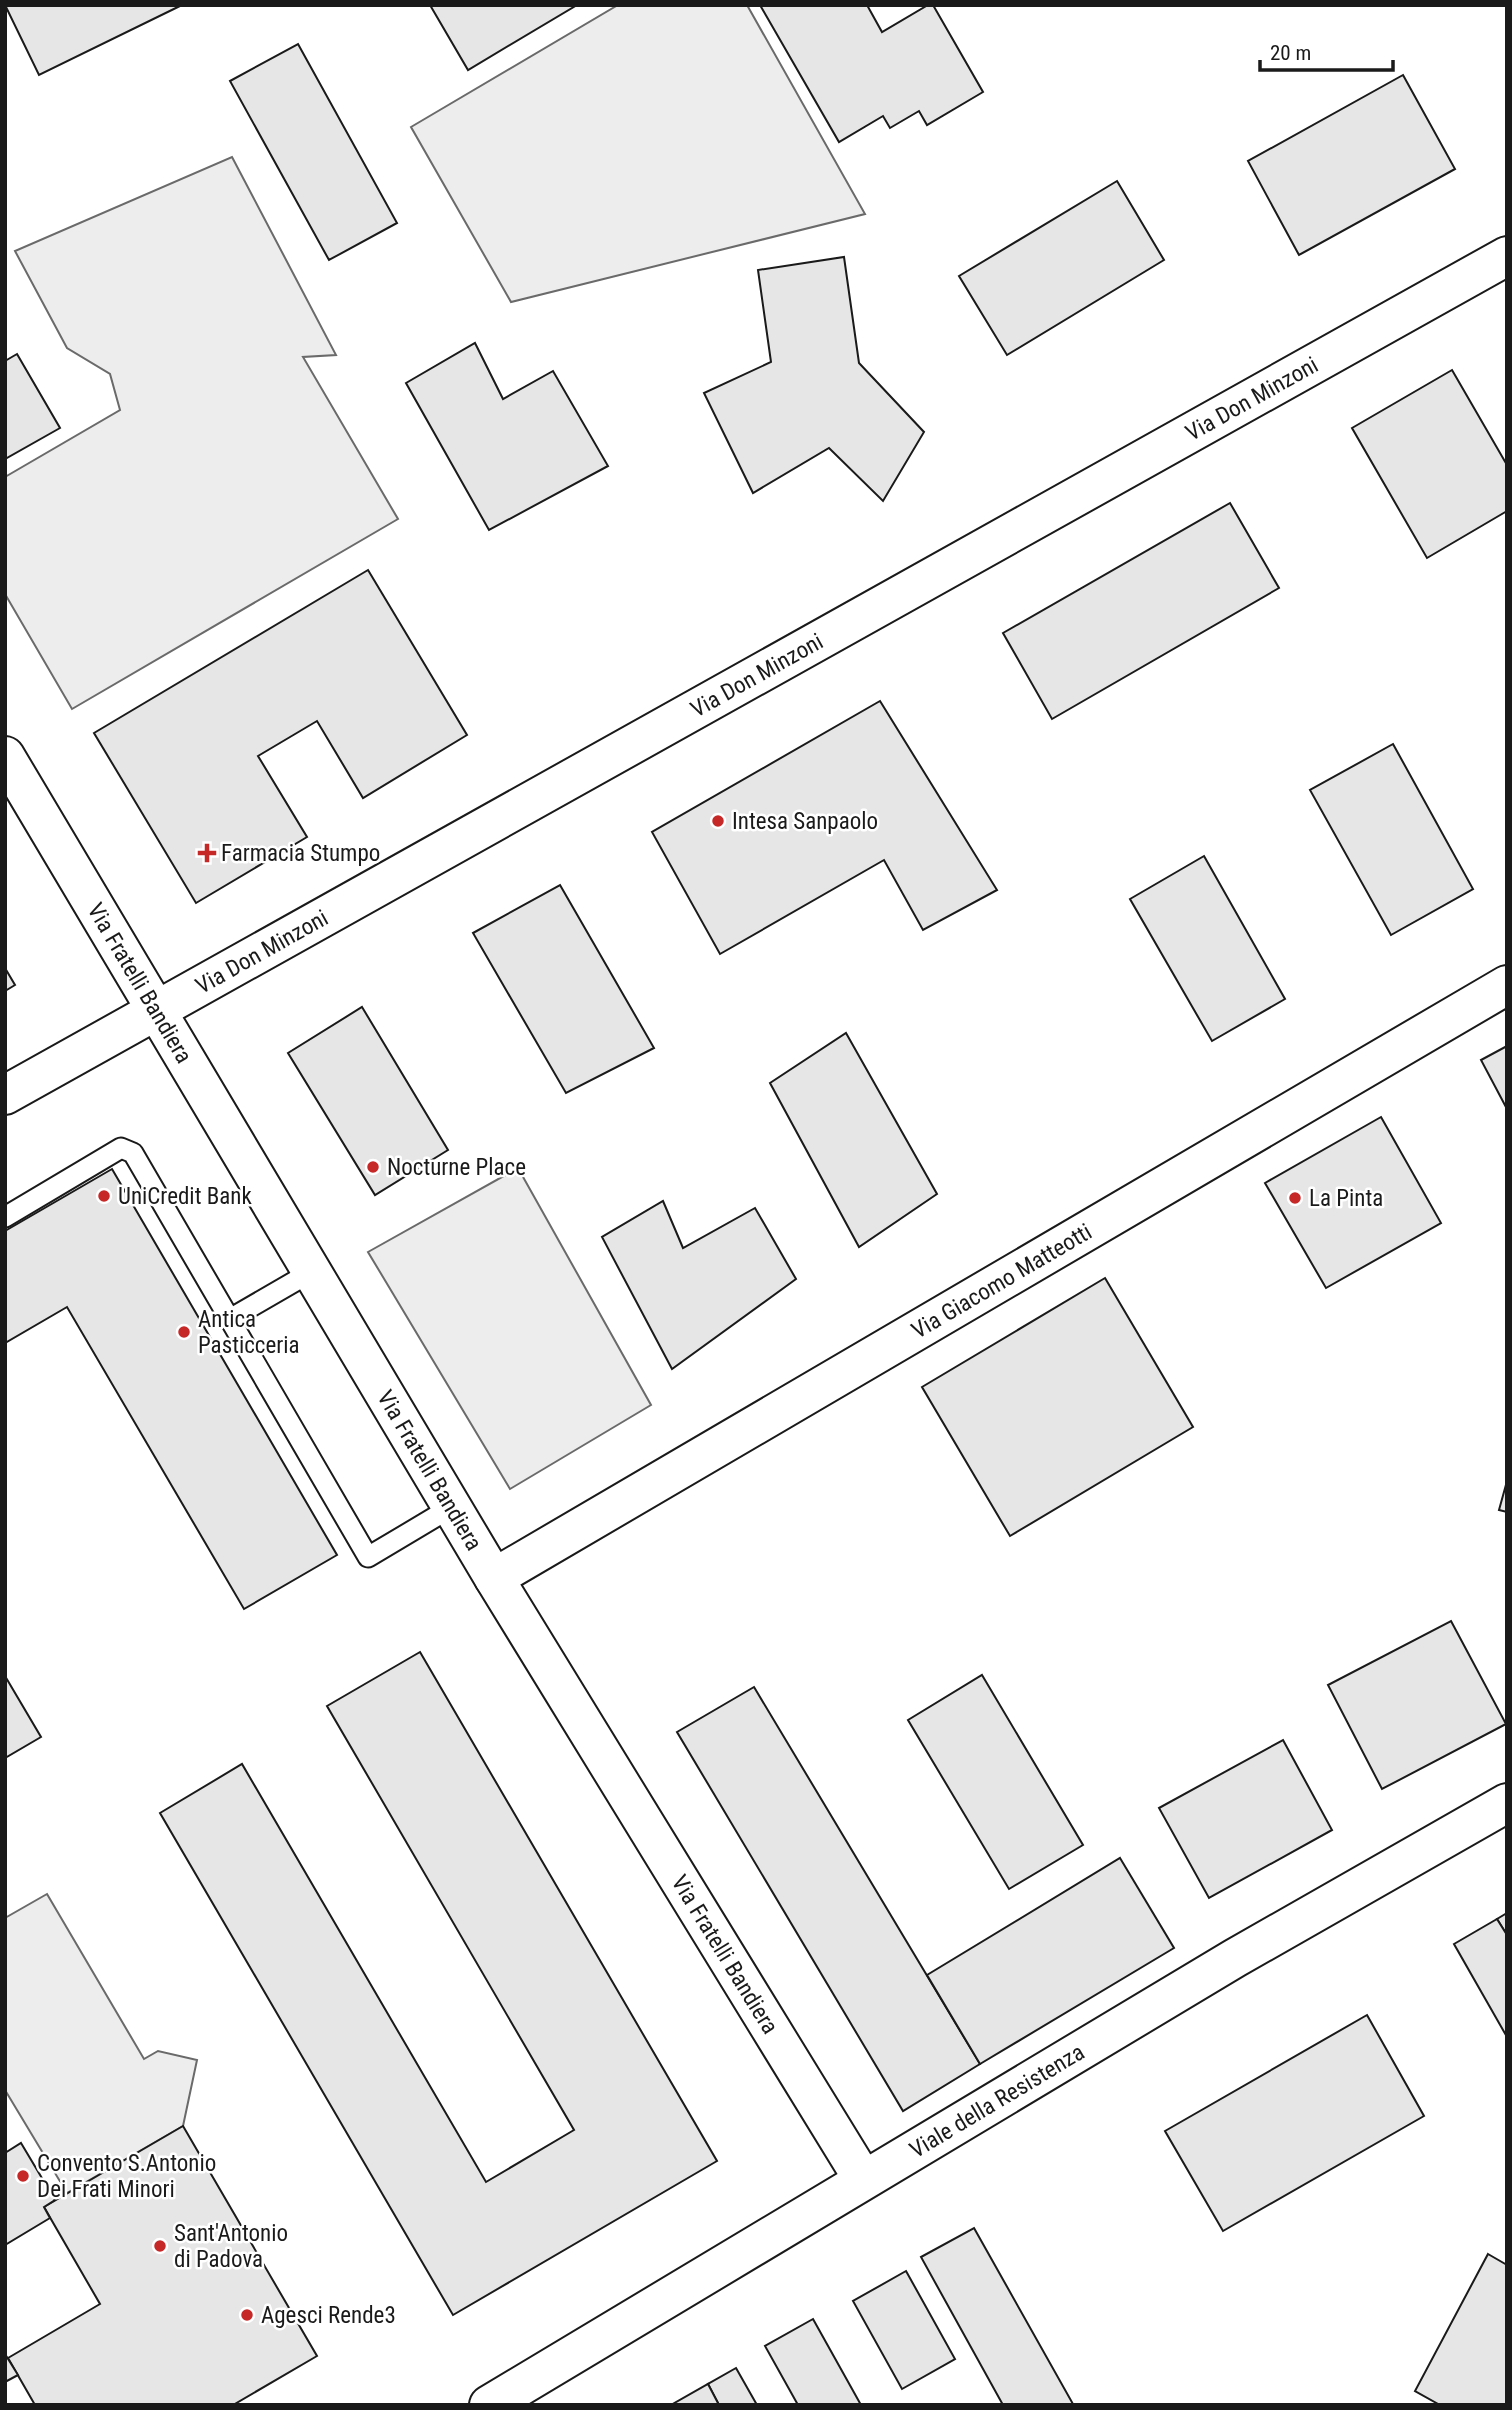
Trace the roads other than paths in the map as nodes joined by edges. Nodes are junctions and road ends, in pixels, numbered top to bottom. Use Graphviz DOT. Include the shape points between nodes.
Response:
graph roads {
  1 [pos="1507,257"];
  2 [pos="5,756"];
  3 [pos="1507,985"];
  4 [pos="154,1010"];
  5 [pos="5,1095"];
  6 [pos="5,1217"];
  7 [pos="311,1272"];
  8 [pos="230,1319"];
  9 [pos="452,1507"];
  10 [pos="494,1578"];
  11 [pos="1507,1803"];
  12 [pos="863,2179"];
  13 [pos="489,2405"];
  1 -- 4 [label="main road, Via Don Minzoni"];
  2 -- 4 [label="main road, Via Fratelli Bandiera"];
  3 -- 10 [label="main road, Via Giacomo Matteotti"];
  4 -- 5 [label="main road, Via Don Minzoni"];
  4 -- 7 [label="main road, Via Fratelli Bandiera"];
  6 -- 8 [label="lane" via="121,1149 133,1153"];
  7 -- 8 [label="lane"];
  7 -- 9 [label="main road, Via Fratelli Bandiera"];
  8 -- 9 [label="lane" via="368,1557"];
  9 -- 10 [label="main road, Via Fratelli Bandiera"];
  10 -- 12 [label="main road, Via Fratelli Bandiera"];
  11 -- 12 [label="main road, Viale della Resistenza"];
  12 -- 13 [label="main road, Viale della Resistenza"];
}
